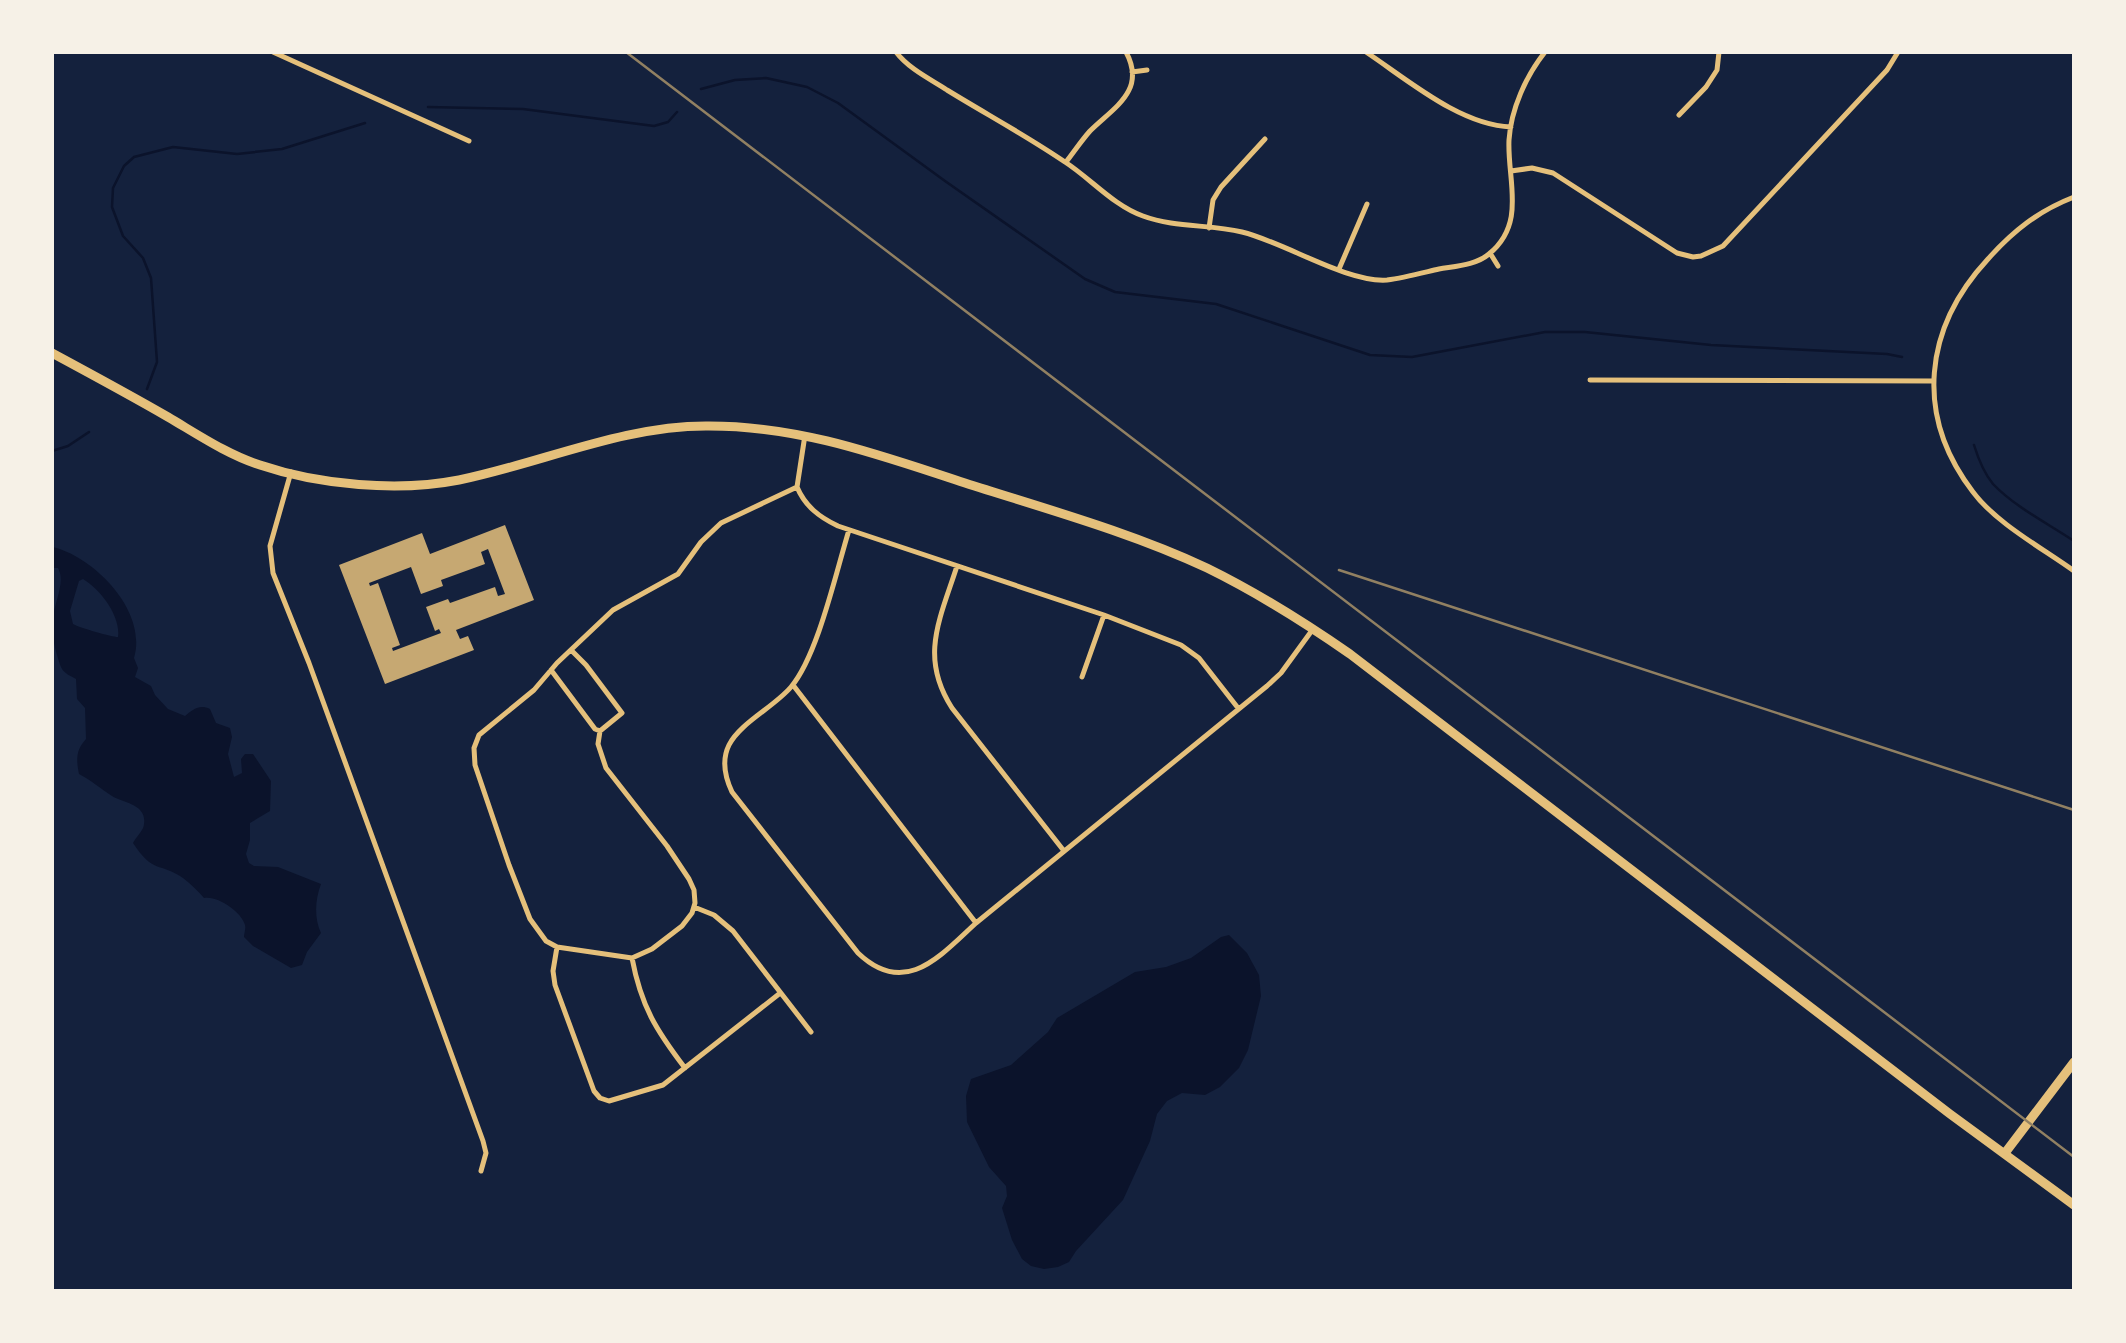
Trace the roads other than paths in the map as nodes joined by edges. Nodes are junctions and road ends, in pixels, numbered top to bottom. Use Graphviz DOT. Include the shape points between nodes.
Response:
graph roads {
  1 [pos="273,52"];
  2 [pos="896,52"];
  3 [pos="1126,52"];
  4 [pos="1366,52"];
  5 [pos="1545,52"];
  6 [pos="1719,52"];
  7 [pos="1898,52"];
  8 [pos="1147,69"];
  9 [pos="1132,72"];
  10 [pos="1679,115"];
  11 [pos="1511,127"];
  12 [pos="1265,139"];
  13 [pos="469,141"];
  14 [pos="1066,162"];
  15 [pos="1511,171"];
  16 [pos="2074,197"];
  17 [pos="1367,204"];
  18 [pos="1209,228"];
  19 [pos="1490,253"];
  20 [pos="1498,266"];
  21 [pos="1339,269"];
  22 [pos="52,354"];
  23 [pos="1590,380"];
  24 [pos="1933,381"];
  25 [pos="805,435"];
  26 [pos="291,472"];
  27 [pos="797,487"];
  28 [pos="849,530"];
  29 [pos="957,566"];
  30 [pos="2074,571"];
  31 [pos="1104,615"];
  32 [pos="1313,629"];
  33 [pos="571,650"];
  34 [pos="551,670"];
  35 [pos="1082,677"];
  36 [pos="793,685"];
  37 [pos="1238,708"];
  38 [pos="600,732"];
  39 [pos="1064,851"];
  40 [pos="694,907"];
  41 [pos="976,923"];
  42 [pos="556,947"];
  43 [pos="632,958"];
  44 [pos="779,994"];
  45 [pos="811,1032"];
  46 [pos="2074,1062"];
  47 [pos="685,1068"];
  48 [pos="2005,1153"];
  49 [pos="481,1171"];
  50 [pos="2074,1206"];
  1 -- 13 [label="street"];
  2 -- 14 [label="street" via="934,82"];
  3 -- 9 [label="street"];
  4 -- 11 [label="street" via="1464,115"];
  5 -- 11 [label="street" via="1521,93"];
  6 -- 10 [label="street" via="1717,70"];
  7 -- 15 [label="street" via="1887,70 1756,212 1709,254 1677,253 1553,173 1532,168"];
  8 -- 9 [label="street"];
  9 -- 14 [label="street" via="1128,94"];
  11 -- 15 [label="street"];
  12 -- 18 [label="street" via="1221,187 1213,200"];
  14 -- 18 [label="street" via="1140,216"];
  15 -- 19 [label="street" via="1511,222"];
  16 -- 24 [label="street" via="2022,225 1971,277 1941,333"];
  17 -- 21 [label="street"];
  18 -- 21 [label="street" via="1257,236"];
  19 -- 20 [label="street"];
  19 -- 21 [label="street" via="1470,263 1386,280 1362,278"];
  22 -- 26 [label="main road" via="213,443 259,465"];
  23 -- 24 [label="street"];
  24 -- 30 [label="street" via="1945,446 1975,495"];
  25 -- 26 [label="main road" via="747,426 669,428 455,481 406,486 365,485"];
  25 -- 27 [label="street"];
  25 -- 32 [label="main road" via="1044,508 1176,555 1255,592"];
  26 -- 49 [label="street" via="270,546 273,573 482,1141 486,1153"];
  27 -- 28 [label="street" via="808,507"];
  27 -- 33 [label="street" via="721,523 678,575 613,610"];
  28 -- 29 [label="street"];
  28 -- 36 [label="street" via="814,645"];
  29 -- 31 [label="street"];
  29 -- 39 [label="street" via="934,635 938,681 952,708"];
  31 -- 35 [label="street"];
  31 -- 37 [label="street" via="1191,652"];
  32 -- 37 [label="street" via="1281,673"];
  32 -- 48 [label="main road"];
  33 -- 34 [label="street"];
  33 -- 38 [label="street" via="622,713"];
  34 -- 38 [label="street"];
  34 -- 42 [label="street" via="479,735 474,755 530,919 545,941"];
  36 -- 41 [label="street"];
  36 -- 41 [label="street" via="729,744 725,772 732,792 868,962 906,973 922,968"];
  37 -- 39 [label="street"];
  38 -- 40 [label="street" via="598,744 606,768 690,879"];
  39 -- 41 [label="street"];
  40 -- 43 [label="street" via="668,937"];
  40 -- 44 [label="street" via="714,915 733,932"];
  42 -- 43 [label="street"];
  42 -- 47 [label="street" via="555,985 600,1098 619,1100 663,1085"];
  43 -- 47 [label="street" via="652,1022"];
  44 -- 45 [label="street"];
  44 -- 47 [label="street"];
  46 -- 48 [label="main road"];
  48 -- 50 [label="main road"];
}
